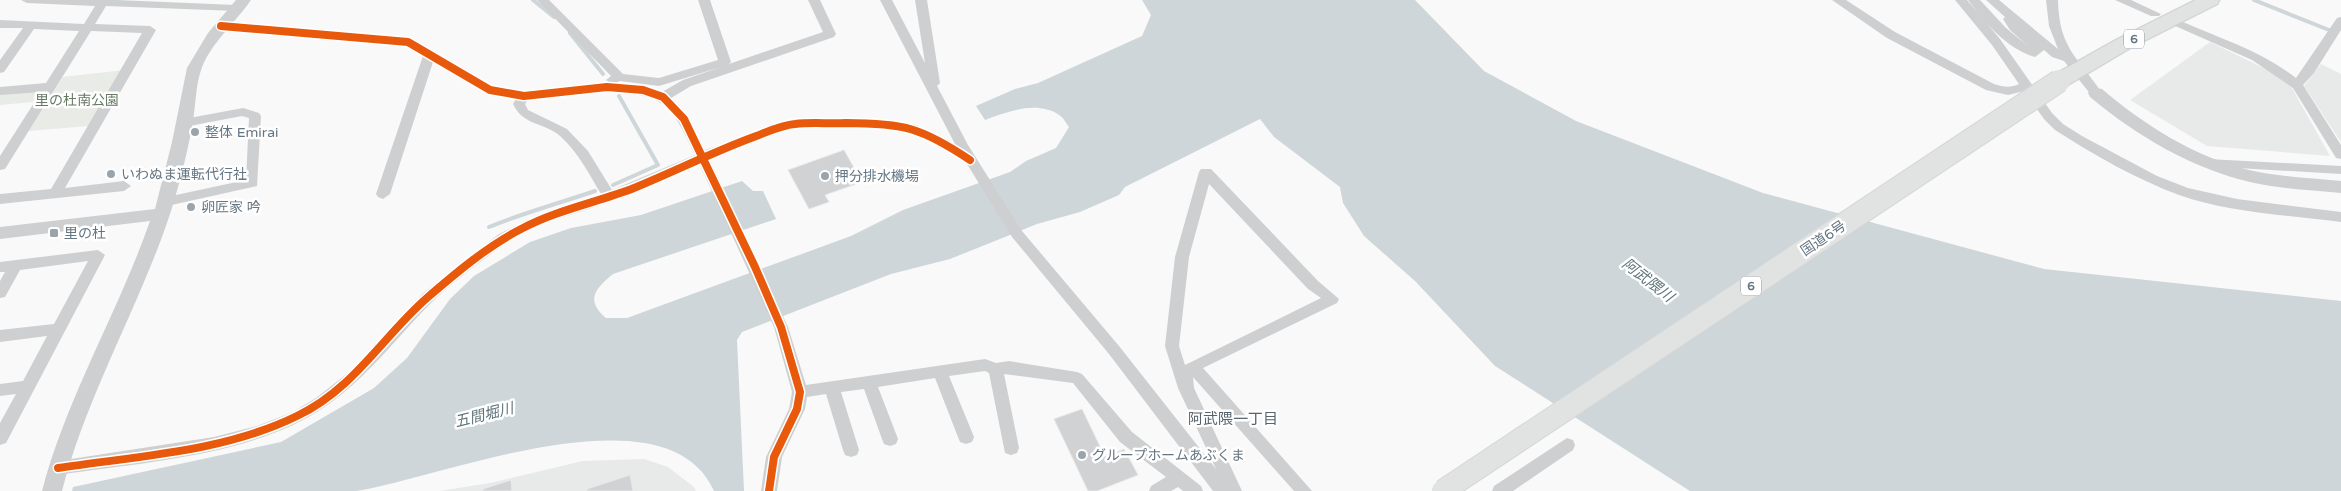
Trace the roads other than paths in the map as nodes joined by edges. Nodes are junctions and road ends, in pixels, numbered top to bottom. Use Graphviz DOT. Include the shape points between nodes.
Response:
graph roads {
  1 [pos="27,0"];
  2 [pos="543,0"];
  3 [pos="704,0"];
  4 [pos="814,0"];
  5 [pos="886,0"];
  6 [pos="921,0"];
  7 [pos="1838,0"];
  8 [pos="1961,0"];
  9 [pos="1974,0"];
  10 [pos="1992,0"];
  11 [pos="2052,0"];
  12 [pos="2121,0"];
  13 [pos="2139,0"];
  14 [pos="2210,0"];
  15 [pos="2011,3"];
  16 [pos="102,4"];
  17 [pos="240,4"];
  18 [pos="2014,19"];
  19 [pos="2341,21"];
  20 [pos="0,24"];
  21 [pos="31,25"];
  22 [pos="2179,25"];
  23 [pos="221,26"];
  24 [pos="87,28"];
  25 [pos="2051,50"];
  26 [pos="430,54"];
  27 [pos="2073,64"];
  28 [pos="0,69"];
  29 [pos="619,77"];
  30 [pos="2026,84"];
  31 [pos="2297,85"];
  32 [pos="50,87"];
  33 [pos="607,87"];
  34 [pos="0,91"];
  35 [pos="2096,93"];
  36 [pos="524,96"];
  37 [pos="663,97"];
  38 [pos="938,101"];
  39 [pos="184,123"];
  40 [pos="2341,155"];
  41 [pos="704,159"];
  42 [pos="970,160"];
  43 [pos="2208,163"];
  44 [pos="0,166"];
  45 [pos="2341,170"];
  46 [pos="124,186"];
  47 [pos="2341,187"];
  48 [pos="55,193"];
  49 [pos="383,194"];
  50 [pos="609,197"];
  51 [pos="0,200"];
  52 [pos="164,208"];
  53 [pos="2341,217"];
  54 [pos="0,233"];
  55 [pos="16,265"];
  56 [pos="0,267"];
  57 [pos="0,293"];
  58 [pos="58,328"];
  59 [pos="0,336"];
  60 [pos="996,369"];
  61 [pos="940,372"];
  62 [pos="1190,373"];
  63 [pos="870,382"];
  64 [pos="28,386"];
  65 [pos="832,388"];
  66 [pos="0,390"];
  67 [pos="800,392"];
  68 [pos="966,437"];
  69 [pos="0,438"];
  70 [pos="890,439"];
  71 [pos="1567,444"];
  72 [pos="1011,448"];
  73 [pos="851,450"];
  74 [pos="1178,478"];
  75 [pos="55,480"];
  76 [pos="769,491"];
  77 [pos="1157,491"];
  78 [pos="1195,491"];
  79 [pos="1222,491"];
  80 [pos="1234,491"];
  81 [pos="1304,491"];
  82 [pos="1443,491"];
  83 [pos="1500,491"];
  1 -- 16 [label="street"];
  2 -- 29 [label="street"];
  3 -- 29 [label="street" via="725,62 659,82"];
  4 -- 37 [label="street" via="830,34 687,83"];
  5 -- 38 [label="street"];
  6 -- 38 [label="street"];
  7 -- 30 [label="street" via="1891,35 1990,87 2006,93"];
  8 -- 30 [label="street"];
  9 -- 18 [label="street" via="2019,46 2035,53 2038,50 2034,45 2013,27 2009,19"];
  10 -- 18 [label="street"];
  11 -- 27 [label="street" via="2055,30"];
  12 -- 13 [label="street" via="2152,13 2150,7"];
  14 -- 27 [label="highway, 国道6号 / 6" via="2123,44"];
  15 -- 25 [label="street"];
  16 -- 17 [label="street"];
  16 -- 24 [label="street"];
  17 -- 23 [label="street"];
  18 -- 25 [label="street"];
  19 -- 31 [label="street"];
  20 -- 21 [label="street"];
  21 -- 24 [label="street"];
  21 -- 28 [label="street"];
  22 -- 31 [label="street" via="2268,65"];
  23 -- 26 [label="street" via="408,42"];
  23 -- 39 [label="street" via="193,72"];
  24 -- 32 [label="street"];
  24 -- 48 [label="street" via="150,30"];
  25 -- 27 [label="street"];
  26 -- 36 [label="street" via="490,90"];
  26 -- 49 [label="street"];
  27 -- 35 [label="street"];
  27 -- 82 [label="highway, 国道6号 / 6, bridge" via="2059,82"];
  29 -- 33 [label="street" via="606,83"];
  30 -- 53 [label="street" via="2059,127 2152,179 2212,199"];
  31 -- 40 [label="street"];
  32 -- 34 [label="street"];
  32 -- 44 [label="street"];
  33 -- 36 [label="street"];
  33 -- 37 [label="street" via="643,90"];
  35 -- 43 [label="street" via="2124,116"];
  36 -- 50 [label="street" via="519,104 523,114 564,132 583,154"];
  37 -- 41 [label="street" via="684,119"];
  38 -- 42 [label="street"];
  39 -- 52 [label="street"];
  39 -- 52 [label="street" via="243,112 255,116 252,183"];
  41 -- 42 [label="street" via="793,124 842,122 912,128 940,140"];
  41 -- 50 [label="street"];
  41 -- 67 [label="street" via="781,327"];
  42 -- 79 [label="street" via="1017,234 1114,350"];
  43 -- 45 [label="street"];
  43 -- 47 [label="street" via="2252,176"];
  46 -- 48 [label="street"];
  48 -- 51 [label="street"];
  50 -- 75 [label="street" via="526,226 481,254 427,298 358,373 298,416 260,432"];
  52 -- 54 [label="street"];
  52 -- 75 [label="street" via="90,378"];
  55 -- 56 [label="street"];
  55 -- 57 [label="street"];
  55 -- 58 [label="street" via="98,256"];
  58 -- 59 [label="street"];
  58 -- 64 [label="street"];
  60 -- 61 [label="street" via="985,365"];
  60 -- 72 [label="street"];
  60 -- 74 [label="street" via="1009,367 1077,378 1126,437"];
  61 -- 63 [label="street"];
  61 -- 68 [label="street"];
  62 -- 62 [label="street" via="1332,299 1313,285 1206,172 1182,256 1172,346 1178,368"];
  62 -- 80 [label="street" via="1186,388"];
  62 -- 81 [label="street"];
  63 -- 65 [label="street"];
  63 -- 70 [label="street"];
  64 -- 66 [label="street"];
  64 -- 69 [label="street"];
  65 -- 67 [label="street"];
  65 -- 73 [label="street"];
  67 -- 76 [label="street" via="796,409 774,457"];
  71 -- 83 [label="street"];
  74 -- 77 [label="street"];
  74 -- 78 [label="street"];
}
